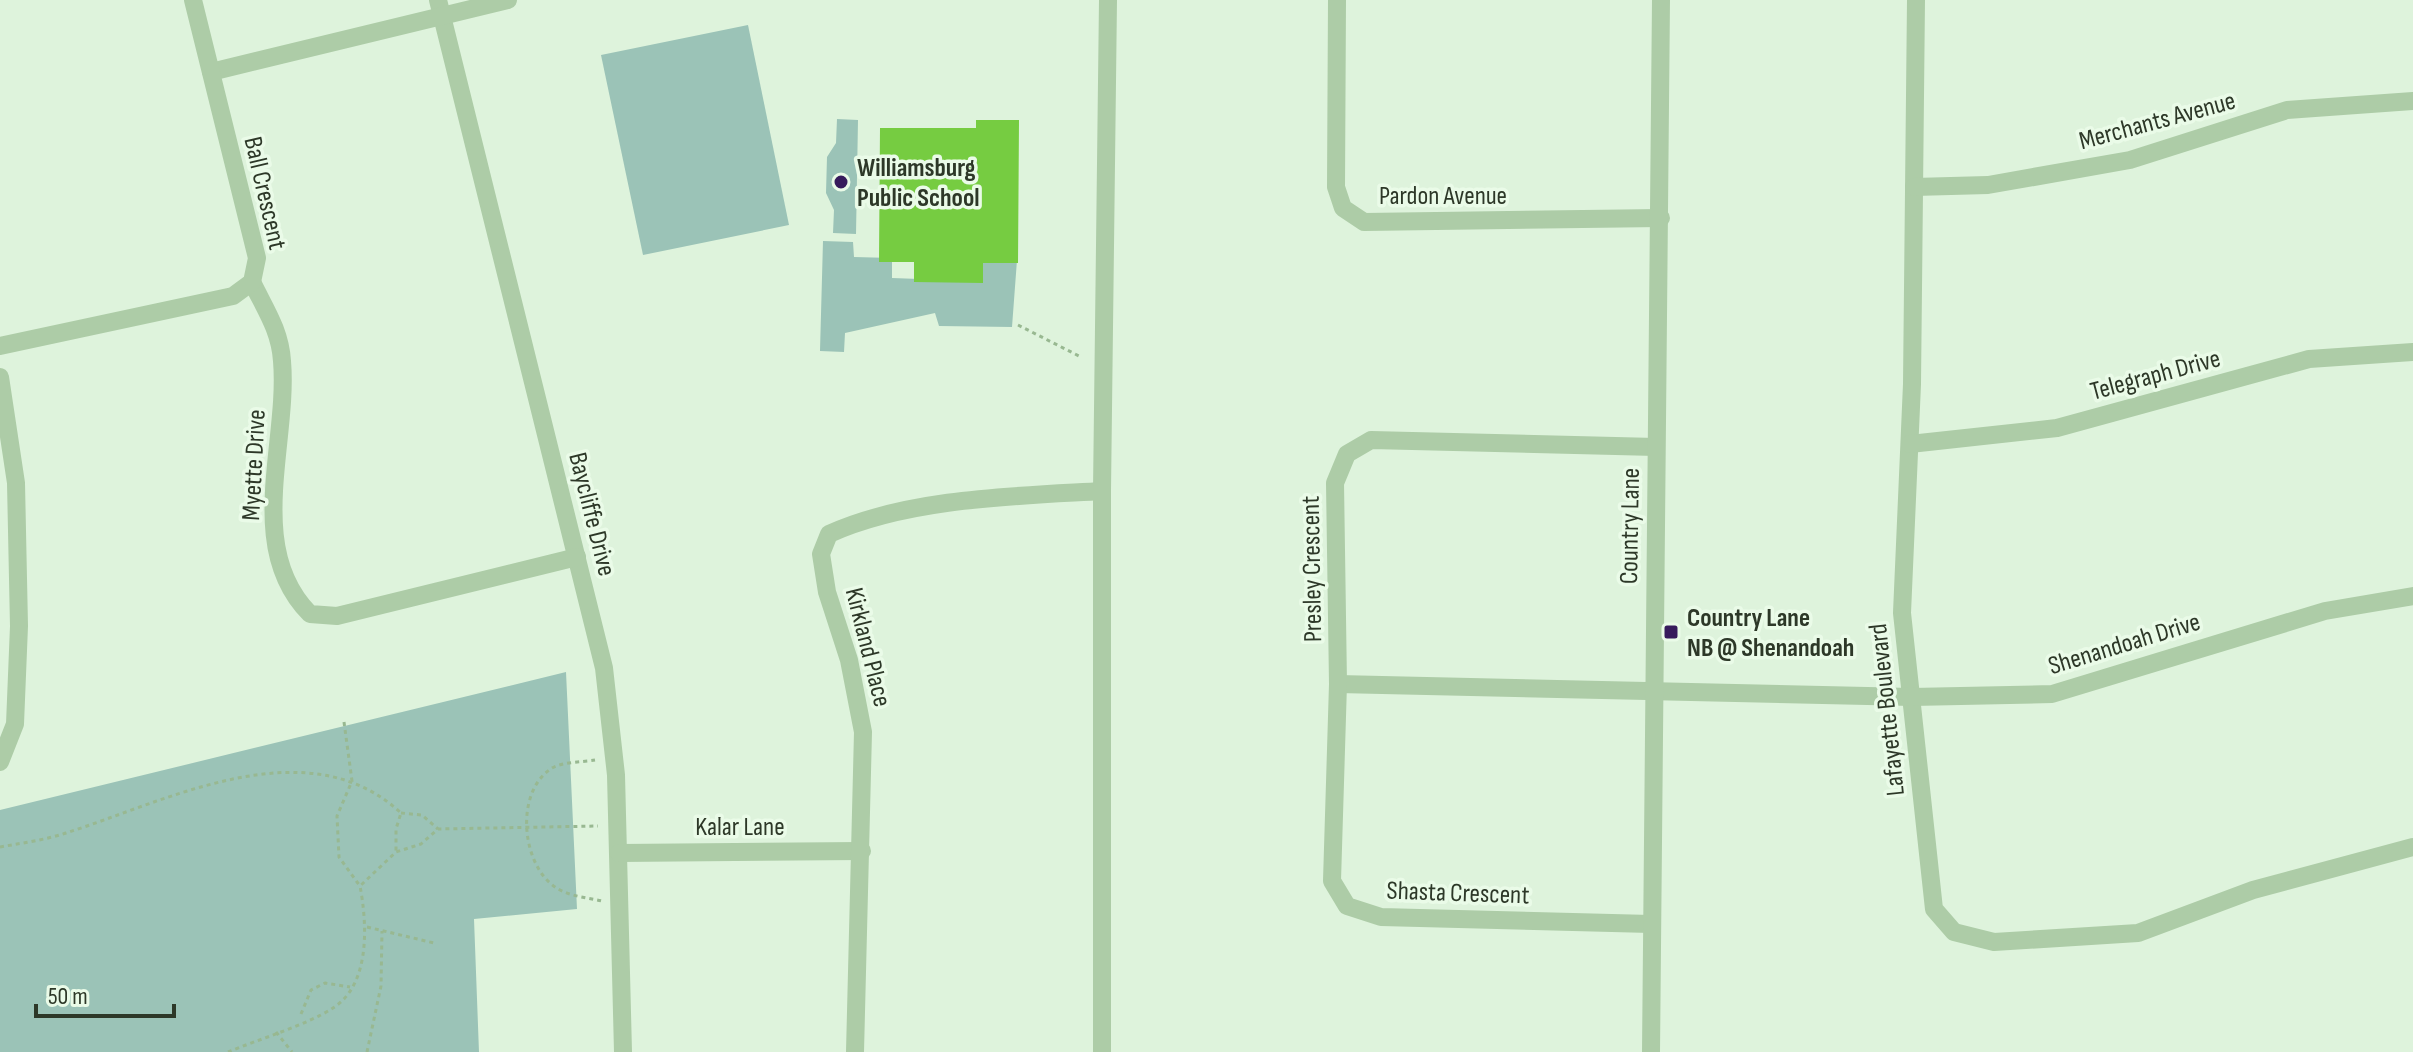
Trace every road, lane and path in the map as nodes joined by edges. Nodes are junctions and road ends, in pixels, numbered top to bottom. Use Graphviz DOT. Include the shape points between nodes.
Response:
graph roads {
  1 [pos="193,0"];
  2 [pos="508,0"];
  3 [pos="1108,0"];
  4 [pos="1337,0"];
  5 [pos="1661,0"];
  6 [pos="1916,0"];
  7 [pos="440,8"];
  8 [pos="211,72"];
  9 [pos="2413,101"];
  10 [pos="1914,187"];
  11 [pos="1661,218"];
  12 [pos="252,282"];
  13 [pos="1018,325"];
  14 [pos="0,346"];
  15 [pos="2413,352"];
  16 [pos="1079,356"];
  17 [pos="0,377"];
  18 [pos="1910,444"];
  19 [pos="1656,447"];
  20 [pos="1102,491"];
  21 [pos="577,557"];
  22 [pos="2413,596"];
  23 [pos="1338,684"];
  24 [pos="1653,689"];
  25 [pos="1912,697"];
  26 [pos="344,722"];
  27 [pos="614,757"];
  28 [pos="0,762"];
  29 [pos="352,781"];
  30 [pos="401,813"];
  31 [pos="618,825"];
  32 [pos="527,827"];
  33 [pos="438,829"];
  34 [pos="0,847"];
  35 [pos="2413,847"];
  36 [pos="862,851"];
  37 [pos="396,852"];
  38 [pos="619,853"];
  39 [pos="360,886"];
  40 [pos="620,905"];
  41 [pos="1651,924"];
  42 [pos="367,927"];
  43 [pos="382,931"];
  44 [pos="434,943"];
  45 [pos="350,987"];
  46 [pos="301,1014"];
  47 [pos="276,1032"];
  48 [pos="228,1052"];
  49 [pos="292,1052"];
  50 [pos="367,1052"];
  51 [pos="623,1052"];
  52 [pos="855,1052"];
  53 [pos="1102,1052"];
  54 [pos="1651,1052"];
  1 -- 8 [label="street, Ball Crescent"];
  2 -- 7 [label="street"];
  3 -- 20 [label="street"];
  4 -- 11 [label="street, Pardon Avenue" via="1336,187 1343,208 1364,222"];
  5 -- 11 [label="street, Country Lane"];
  6 -- 10 [label="street, Lafayette Boulevard"];
  7 -- 8 [label="street"];
  7 -- 21 [label="street, Baycliffe Drive"];
  8 -- 12 [label="street, Ball Crescent" via="257,258"];
  9 -- 10 [label="street, Merchants Avenue" via="2287,110 2130,160 1988,185"];
  10 -- 18 [label="street, Lafayette Boulevard"];
  11 -- 19 [label="street, Country Lane"];
  12 -- 14 [label="street, Ball Crescent" via="233,296"];
  12 -- 21 [label="street, Myette Drive" via="274,321 282,360 276,536 294,598 310,614 337,616"];
  13 -- 16 [label="path"];
  15 -- 18 [label="street, Telegraph Drive" via="2309,359 2057,428"];
  17 -- 28 [label="street" via="16,483 19,626 15,724"];
  18 -- 25 [label="street, Lafayette Boulevard" via="1902,613"];
  19 -- 23 [label="street, Presley Crescent" via="1371,440 1347,454 1335,483"];
  19 -- 24 [label="street, Country Lane"];
  20 -- 36 [label="street, Kirkland Place" via="984,497 854,523 829,534 821,554 827,592 849,660 863,732"];
  20 -- 53 [label="street"];
  21 -- 27 [label="street, Baycliffe Drive" via="604,668"];
  22 -- 25 [label="street, Shenandoah Drive" via="2325,611 2052,694"];
  23 -- 24 [label="street"];
  23 -- 41 [label="street, Shasta Crescent" via="1332,881 1347,906 1381,917"];
  24 -- 25 [label="street, Shenandoah Drive"];
  24 -- 41 [label="street, Country Lane"];
  25 -- 35 [label="street, Lafayette Boulevard" via="1934,909 1954,932 1994,942 2138,933 2253,890"];
  26 -- 29 [label="path"];
  27 -- 31 [label="street, Baycliffe Drive"];
  27 -- 32 [label="path" via="553,767 533,789"];
  29 -- 30 [label="path" via="384,797"];
  29 -- 34 [label="path" via="301,772 237,779 175,794 63,834"];
  29 -- 39 [label="path" via="337,816 339,857"];
  30 -- 33 [label="path" via="422,815"];
  30 -- 37 [label="path"];
  31 -- 32 [label="path"];
  31 -- 38 [label="street, Baycliffe Drive"];
  32 -- 33 [label="path"];
  32 -- 40 [label="path" via="534,859 549,883 566,894"];
  33 -- 37 [label="path" via="421,844"];
  36 -- 38 [label="street, Kalar Lane"];
  36 -- 52 [label="street, Kirkland Place"];
  37 -- 39 [label="path"];
  38 -- 40 [label="street, Baycliffe Drive"];
  39 -- 42 [label="path"];
  40 -- 51 [label="street, Baycliffe Drive"];
  41 -- 54 [label="street, Country Lane"];
  42 -- 43 [label="path"];
  42 -- 45 [label="path" via="358,976"];
  43 -- 44 [label="path"];
  43 -- 50 [label="path" via="381,986"];
  45 -- 46 [label="path" via="325,983 311,990"];
  45 -- 47 [label="path" via="335,1008"];
  47 -- 48 [label="path"];
  47 -- 49 [label="path"];
}
